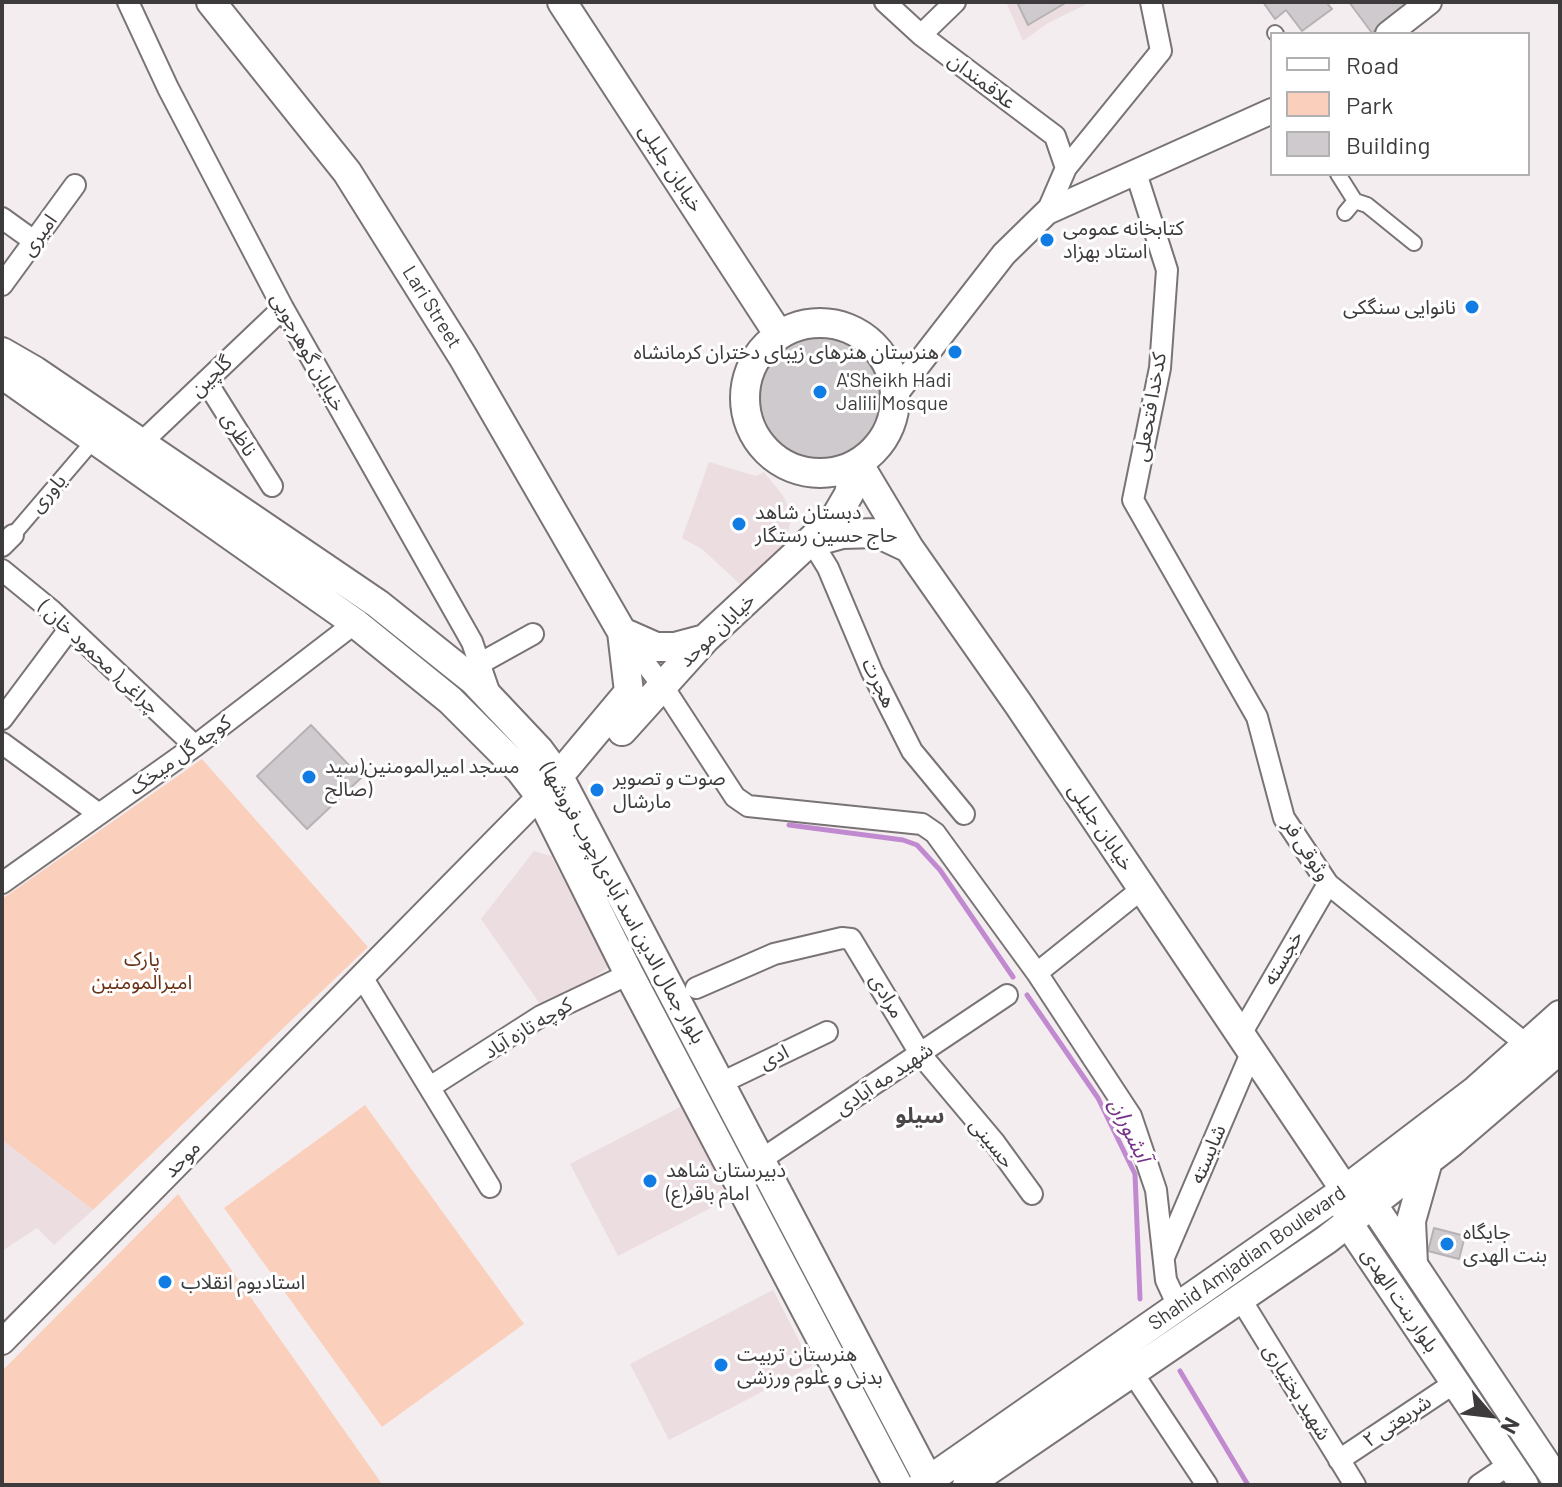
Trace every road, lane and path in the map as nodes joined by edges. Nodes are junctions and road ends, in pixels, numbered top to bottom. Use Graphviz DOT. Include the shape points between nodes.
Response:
graph roads {
  1 [pos="128,2"];
  2 [pos="211,2"];
  3 [pos="562,2"];
  4 [pos="885,2"];
  5 [pos="955,2"];
  6 [pos="1151,2"];
  7 [pos="1429,2"];
  8 [pos="1391,32"];
  9 [pos="921,35"];
  10 [pos="1270,112"];
  11 [pos="1066,168"];
  12 [pos="1136,173"];
  13 [pos="1339,176"];
  14 [pos="75,185"];
  15 [pos="1355,201"];
  16 [pos="1047,212"];
  17 [pos="1345,213"];
  18 [pos="2,218"];
  19 [pos="34,241"];
  20 [pos="1414,243"];
  21 [pos="2,285"];
  22 [pos="283,308"];
  23 [pos="779,335"];
  24 [pos="2,352"];
  25 [pos="2,374"];
  26 [pos="206,381"];
  27 [pos="896,393"];
  28 [pos="95,439"];
  29 [pos="140,444"];
  30 [pos="857,464"];
  31 [pos="272,486"];
  32 [pos="7,540"];
  33 [pos="812,542"];
  34 [pos="909,548"];
  35 [pos="2,570"];
  36 [pos="355,623"];
  37 [pos="1205,626"];
  38 [pos="70,628"];
  39 [pos="622,632"];
  40 [pos="533,634"];
  41 [pos="705,639"];
  42 [pos="479,664"];
  43 [pos="662,685"];
  44 [pos="492,698"];
  45 [pos="2,719"];
  46 [pos="2,743"];
  47 [pos="195,746"];
  48 [pos="553,794"];
  49 [pos="99,814"];
  50 [pos="964,814"];
  51 [pos="2,883"];
  52 [pos="1328,884"];
  53 [pos="1143,888"];
  54 [pos="1037,973"];
  55 [pos="629,974"];
  56 [pos="362,977"];
  57 [pos="696,988"];
  58 [pos="1007,995"];
  59 [pos="1560,1015"];
  60 [pos="827,1032"];
  61 [pos="1247,1042"];
  62 [pos="1527,1045"];
  63 [pos="1560,1049"];
  64 [pos="921,1055"];
  65 [pos="721,1083"];
  66 [pos="430,1087"];
  67 [pos="759,1161"];
  68 [pos="1428,1161"];
  69 [pos="490,1187"];
  70 [pos="1345,1190"];
  71 [pos="1032,1194"];
  72 [pos="1373,1205"];
  73 [pos="1348,1223"];
  74 [pos="1163,1258"];
  75 [pos="1414,1268"];
  76 [pos="1240,1298"];
  77 [pos="1178,1306"];
  78 [pos="2,1342"];
  79 [pos="1132,1372"];
  80 [pos="1456,1382"];
  81 [pos="1339,1460"];
  82 [pos="1517,1474"];
  83 [pos="927,1484"];
  84 [pos="898,1485"];
  85 [pos="967,1485"];
  86 [pos="1207,1485"];
  87 [pos="1355,1485"];
  88 [pos="1479,1485"];
  89 [pos="1560,1485"];
  1 -- 22 [label="street, خیابان گوهرجویی"];
  2 -- 39 [label="main road, Lari Street" via="347,172 463,357"];
  3 -- 23 [label="main road, خیابان جلیلی"];
  4 -- 9 [label="street, علاقمندان"];
  5 -- 9 [label="street"];
  6 -- 11 [label="street" via="1161,51"];
  7 -- 8 [label="street"];
  9 -- 11 [label="street, علاقمندان" via="1055,136"];
  10 -- 12 [label="street"];
  11 -- 16 [label="street"];
  12 -- 16 [label="street"];
  12 -- 37 [label="street, کدخدا فتحعلی" via="1167,270 1160,368 1133,500"];
  13 -- 15 [label="street"];
  14 -- 19 [label="street, امیری"];
  15 -- 17 [label="street"];
  15 -- 20 [label="street"];
  16 -- 27 [label="street" via="1004,254"];
  18 -- 19 [label="street"];
  19 -- 21 [label="street, امیری"];
  22 -- 26 [label="street, گلچین"];
  22 -- 42 [label="street, خیابان گوهرجویی" via="472,642"];
  23 -- 27 [label="main road" via="800,325 844,326 864,336 886,361"];
  23 -- 30 [label="main road" via="751,368 745,390 753,433 775,458 805,473 827,474"];
  24 -- 29 [label="main road, بلوار جمال الدین اسد آبادی(چوب فروشها)"];
  25 -- 28 [label="main road, بلوار جمال الدین اسد آبادی(چوب فروشها)"];
  26 -- 29 [label="street, گلچین"];
  26 -- 31 [label="street, ناظری"];
  27 -- 30 [label="main road" via="886,435"];
  28 -- 32 [label="street, یاوری"];
  28 -- 36 [label="main road, بلوار جمال الدین اسد آبادی(چوب فروشها)"];
  29 -- 44 [label="main road, بلوار جمال الدین اسد آبادی(چوب فروشها)" via="378,604"];
  30 -- 33 [label="main road, خیابان موحد" via="844,506"];
  30 -- 34 [label="main road, خیابان جلیلی"];
  33 -- 34 [label="main road" via="859,532 889,537"];
  33 -- 41 [label="main road, خیابان موحد"];
  33 -- 50 [label="street, هجرت" via="912,751"];
  34 -- 53 [label="main road, خیابان جلیلی"];
  35 -- 38 [label="street, چراغی( محمود خان )"];
  36 -- 47 [label="street, کوچه گل میخک"];
  36 -- 48 [label="main road, بلوار جمال الدین اسد آبادی(چوب فروشها)"];
  37 -- 52 [label="street, وثوقی فر" via="1257,717 1284,818"];
  38 -- 45 [label="street"];
  38 -- 47 [label="street, چراغی( محمود خان )"];
  39 -- 41 [label="main road" via="656,647"];
  39 -- 43 [label="street"];
  39 -- 48 [label="main road, Lari Street" via="631,682 625,702"];
  40 -- 42 [label="street"];
  41 -- 43 [label="main road, خیابان موحد"];
  42 -- 44 [label="street, خیابان گوهرجویی"];
  43 -- 48 [label="main road, خیابان موحد"];
  43 -- 54 [label="street" via="735,797 748,806 922,824 935,833"];
  44 -- 48 [label="main road, بلوار جمال الدین اسد آبادی(چوب فروشها)"];
  46 -- 49 [label="street"];
  47 -- 49 [label="street, کوچه گل میخک"];
  48 -- 55 [label="main road, بلوار جمال الدین اسد آبادی(چوب فروشها)"];
  48 -- 56 [label="street, موحد"];
  48 -- 65 [label="main road, بلوار جمال الدین اسد آبادی(چوب فروشها)"];
  49 -- 51 [label="street, کوچه گل میخک"];
  52 -- 61 [label="street, خجسته"];
  52 -- 62 [label="street, وثوقی فر"];
  53 -- 54 [label="street"];
  53 -- 61 [label="main road, خیابان جلیلی"];
  54 -- 74 [label="street" via="1131,1116 1156,1190"];
  55 -- 66 [label="street, کوچه تازه آباد" via="541,1016"];
  55 -- 84 [label="main road, بلوار جمال الدین اسد آبادی(چوب فروشها)"];
  56 -- 66 [label="street"];
  56 -- 78 [label="street, موحد"];
  57 -- 64 [label="street, مرادی" via="774,954 851,939"];
  58 -- 64 [label="street, شهید مه آبادی"];
  59 -- 62 [label="main road, Shahid Amjadian Boulevard"];
  60 -- 65 [label="street, ادی"];
  61 -- 70 [label="main road, خیابان جلیلی"];
  61 -- 74 [label="street, شایسته"];
  62 -- 70 [label="main road, Shahid Amjadian Boulevard"];
  63 -- 68 [label="main road, Shahid Amjadian Boulevard"];
  64 -- 67 [label="street, شهید مه آبادی"];
  64 -- 71 [label="street, حسینی"];
  65 -- 67 [label="main road, بلوار جمال الدین اسد آبادی(چوب فروشها)"];
  66 -- 69 [label="street"];
  67 -- 83 [label="main road, بلوار جمال الدین اسد آبادی(چوب فروشها)"];
  68 -- 72 [label="main road, Shahid Amjadian Boulevard"];
  68 -- 75 [label="main road" via="1411,1221"];
  70 -- 72 [label="main road"];
  70 -- 73 [label="main road, بلوار بنت الهدی"];
  70 -- 77 [label="main road, Shahid Amjadian Boulevard"];
  72 -- 73 [label="main road, Shahid Amjadian Boulevard"];
  72 -- 75 [label="main road, بلوار بنت الهدی"];
  73 -- 76 [label="main road, Shahid Amjadian Boulevard"];
  73 -- 80 [label="main road, بلوار بنت الهدی"];
  74 -- 77 [label="street"];
  75 -- 89 [label="main road, بلوار بنت الهدی"];
  76 -- 79 [label="main road, Shahid Amjadian Boulevard"];
  76 -- 81 [label="street, شهید بختیاری"];
  77 -- 83 [label="main road, Shahid Amjadian Boulevard"];
  79 -- 85 [label="main road, Shahid Amjadian Boulevard"];
  79 -- 86 [label="street"];
  80 -- 81 [label="street, شریعتی ۲"];
  80 -- 82 [label="main road, بلوار بنت الهدی"];
  81 -- 87 [label="street, شهید بختیاری"];
  82 -- 88 [label="street"];
}
